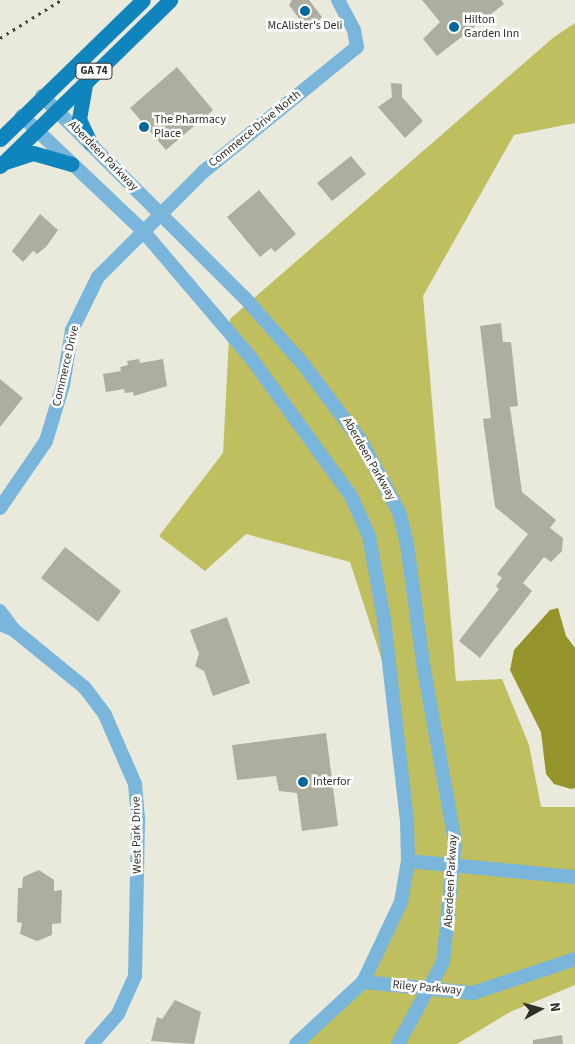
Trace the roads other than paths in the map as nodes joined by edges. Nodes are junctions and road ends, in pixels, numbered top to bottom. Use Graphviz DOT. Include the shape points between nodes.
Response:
graph roads {
  1 [pos="143,0"];
  2 [pos="170,0"];
  3 [pos="338,0"];
  4 [pos="86,78"];
  5 [pos="42,96"];
  6 [pos="55,108"];
  7 [pos="22,116"];
  8 [pos="34,128"];
  9 [pos="0,139"];
  10 [pos="90,143"];
  11 [pos="71,164"];
  12 [pos="1,165"];
  13 [pos="161,213"];
  14 [pos="143,231"];
  15 [pos="0,508"];
  16 [pos="0,611"];
  17 [pos="0,624"];
  18 [pos="14,630"];
  19 [pos="408,861"];
  20 [pos="454,864"];
  21 [pos="575,876"];
  22 [pos="575,959"];
  23 [pos="363,982"];
  24 [pos="430,990"];
  25 [pos="92,1044"];
  26 [pos="296,1044"];
  27 [pos="398,1044"];
  1 -- 5 [label="main road, GA 74"];
  2 -- 4 [label="main road, GA 74"];
  3 -- 13 [label="street, Commerce Drive North" via="354,30 357,47 203,172"];
  4 -- 6 [label="main road, GA 74"];
  4 -- 10 [label="main road" via="79,119"];
  5 -- 6 [label="street, Aberdeen Parkway"];
  5 -- 7 [label="main road, GA 74"];
  6 -- 8 [label="main road, GA 74"];
  6 -- 10 [label="street, Aberdeen Parkway"];
  7 -- 8 [label="street, Aberdeen Parkway"];
  7 -- 9 [label="main road, GA 74"];
  8 -- 11 [label="street, Aberdeen Parkway"];
  8 -- 12 [label="main road, GA 74"];
  10 -- 13 [label="street, Aberdeen Parkway"];
  11 -- 12 [label="main road" via="33,153"];
  11 -- 14 [label="street, Aberdeen Parkway"];
  13 -- 14 [label="street, Commerce Drive North"];
  13 -- 20 [label="street, Aberdeen Parkway" via="303,364 338,407 387,485 407,544 424,669 453,821"];
  14 -- 15 [label="street, Commerce Drive" via="98,277 85,300 72,330 63,385 47,436"];
  14 -- 19 [label="street, Aberdeen Parkway" via="293,411 359,512 369,536 384,619 407,820"];
  16 -- 18 [label="street, West Park Drive"];
  17 -- 18 [label="street, West Park Drive"];
  18 -- 25 [label="street, West Park Drive" via="85,688 105,715 135,784 138,821 135,976 118,1014"];
  19 -- 20 [label="street"];
  19 -- 23 [label="street, Aberdeen Parkway" via="401,902"];
  20 -- 21 [label="street"];
  20 -- 24 [label="street, Aberdeen Parkway" via="443,962"];
  22 -- 24 [label="street, Riley Parkway" via="526,973 485,990"];
  23 -- 24 [label="street, Riley Parkway"];
  23 -- 26 [label="street, Aberdeen Parkway"];
  24 -- 27 [label="street, Aberdeen Parkway"];
}
